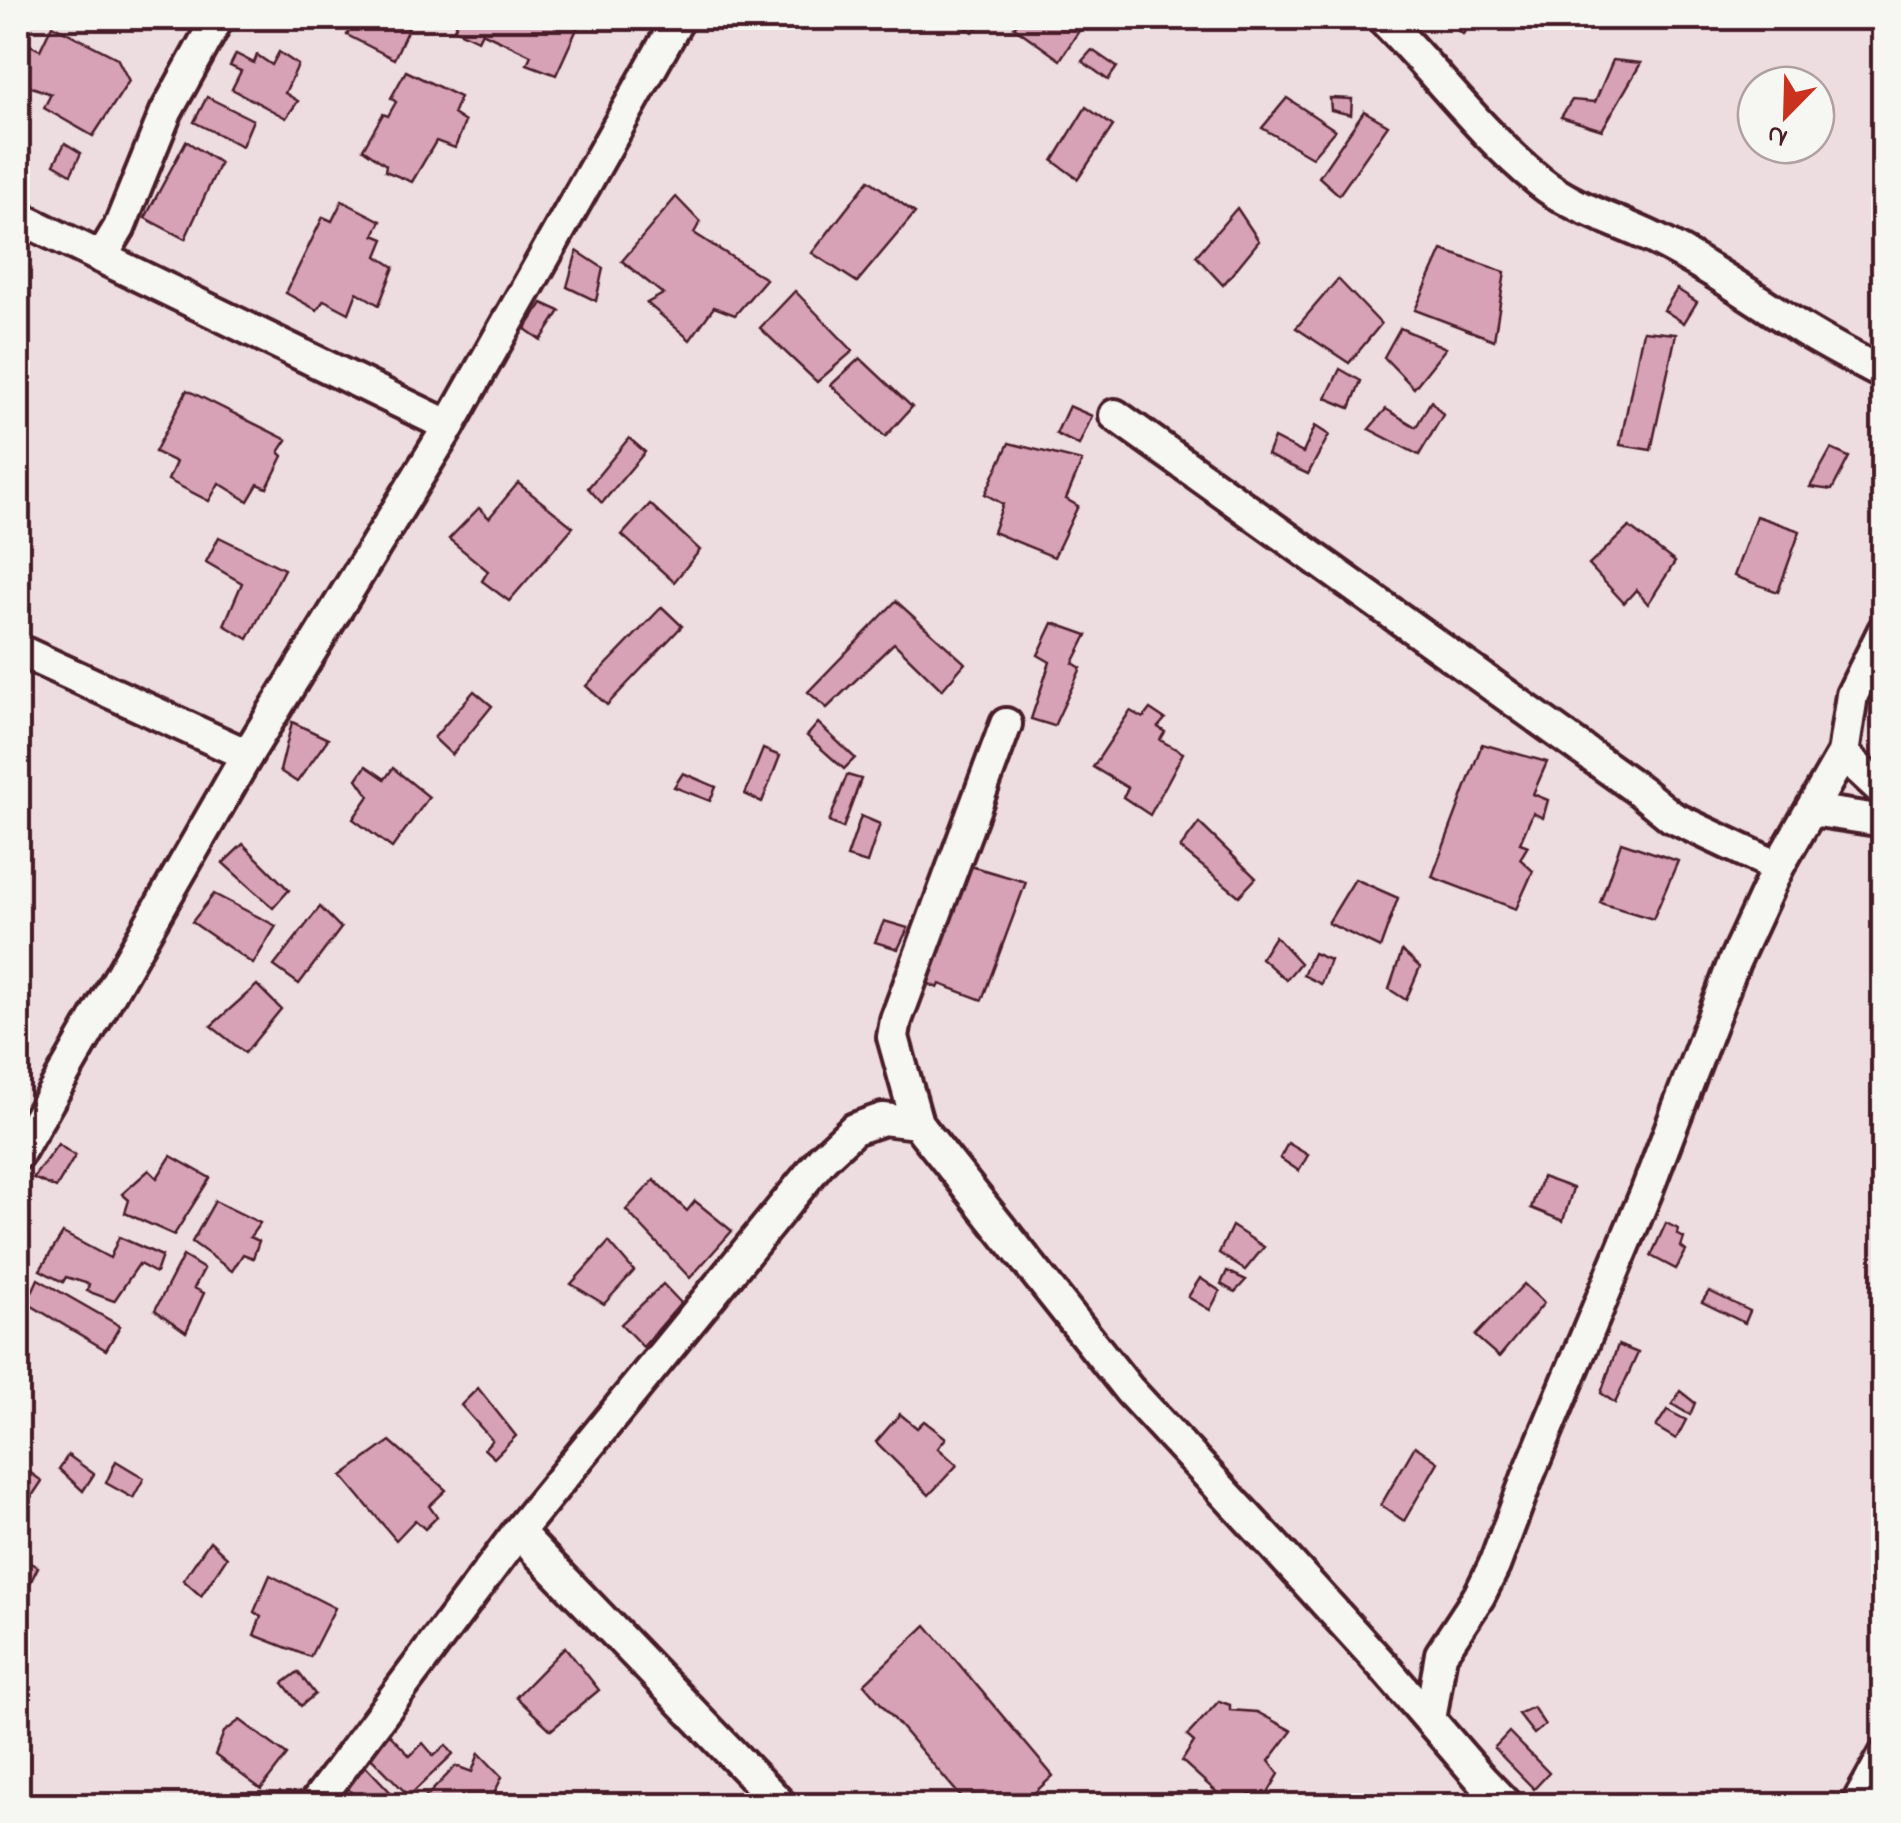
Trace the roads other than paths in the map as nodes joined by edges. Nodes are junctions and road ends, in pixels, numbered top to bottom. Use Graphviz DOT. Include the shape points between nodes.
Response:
graph roads {
  1 [pos="218,18"];
  2 [pos="679,18"];
  3 [pos="1382,18"];
  4 [pos="18,217"];
  5 [pos="102,256"];
  6 [pos="1884,374"];
  7 [pos="1114,415"];
  8 [pos="450,426"];
  9 [pos="1884,630"];
  10 [pos="18,650"];
  11 [pos="1006,724"];
  12 [pos="247,754"];
  13 [pos="1843,754"];
  14 [pos="1884,792"];
  15 [pos="1811,810"];
  16 [pos="1884,821"];
  17 [pos="1778,867"];
  18 [pos="917,1122"];
  19 [pos="18,1154"];
  20 [pos="518,1532"];
  21 [pos="1441,1654"];
  22 [pos="1384,1667"];
  23 [pos="1430,1720"];
  24 [pos="1884,1756"];
  25 [pos="314,1806"];
  26 [pos="782,1806"];
  27 [pos="1507,1806"];
  28 [pos="1856,1806"];
  1 -- 5 [label="street" via="166,112"];
  2 -- 8 [label="street"];
  3 -- 6 [label="street" via="1544,185 1656,240"];
  4 -- 5 [label="street"];
  5 -- 8 [label="street"];
  7 -- 17 [label="street" via="1672,817"];
  8 -- 12 [label="street"];
  9 -- 13 [label="street" via="1852,694"];
  10 -- 12 [label="street"];
  11 -- 18 [label="street" via="896,1020 893,1037"];
  12 -- 19 [label="street"];
  13 -- 14 [label="street"];
  13 -- 15 [label="street"];
  15 -- 16 [label="street"];
  15 -- 17 [label="street"];
  17 -- 21 [label="street" via="1734,962 1494,1566"];
  18 -- 20 [label="street" via="883,1119 854,1129 823,1158"];
  18 -- 22 [label="street" via="1128,1390"];
  20 -- 25 [label="street"];
  20 -- 26 [label="street"];
  21 -- 22 [label="street"];
  21 -- 23 [label="street"];
  22 -- 23 [label="street"];
  23 -- 27 [label="street"];
  24 -- 28 [label="street"];
}
